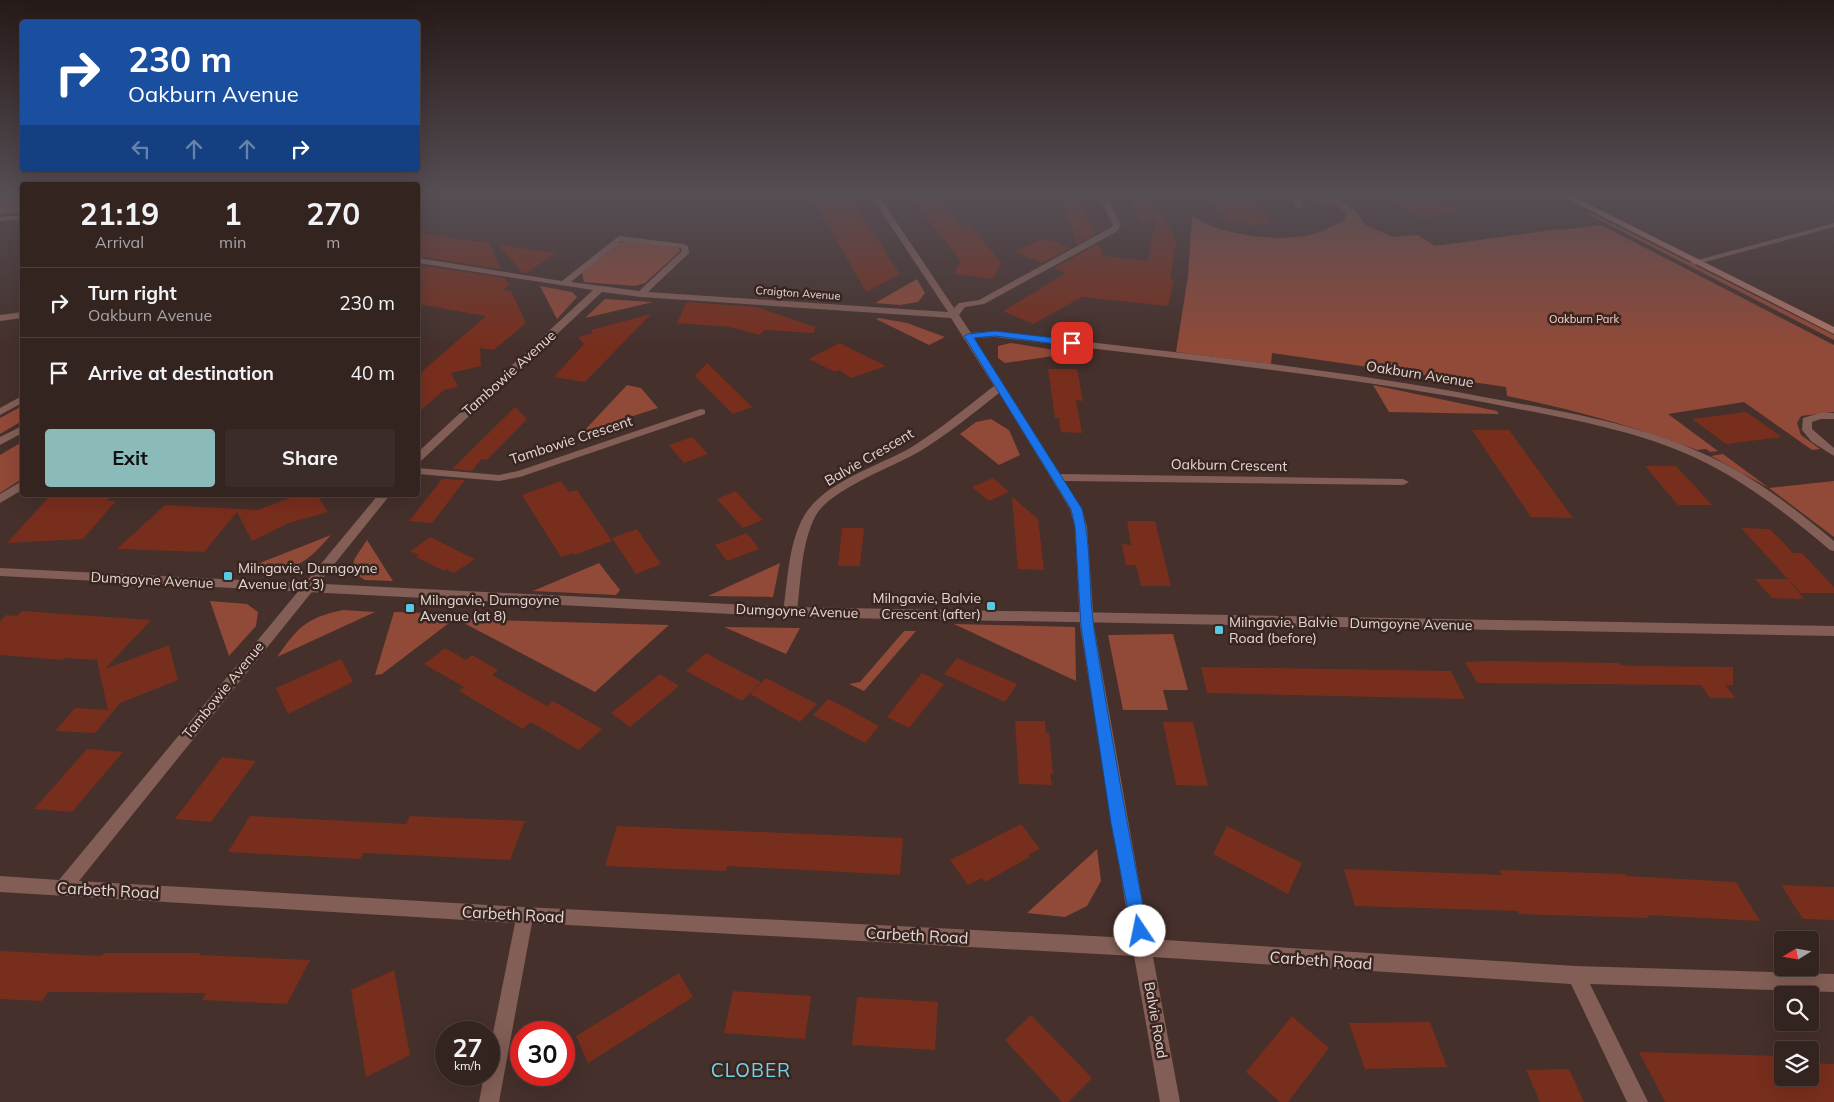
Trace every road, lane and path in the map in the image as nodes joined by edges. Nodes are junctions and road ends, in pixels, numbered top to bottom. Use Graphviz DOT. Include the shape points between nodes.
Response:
graph roads {
  1 [pos="611,244"];
  2 [pos="671,244"];
  3 [pos="907,244"];
  4 [pos="1088,244"];
  5 [pos="1660,244"];
  6 [pos="1760,244"];
  7 [pos="420,260"];
  8 [pos="1694,262"];
  9 [pos="564,284"];
  10 [pos="600,289"];
  11 [pos="641,294"];
  12 [pos="954,315"];
  13 [pos="20,316"];
  14 [pos="0,318"];
  15 [pos="1834,331"];
  16 [pos="968,336"];
  17 [pos="1000,387"];
  18 [pos="20,400"];
  19 [pos="0,412"];
  20 [pos="701,412"];
  21 [pos="1834,416"];
  22 [pos="20,430"];
  23 [pos="0,442"];
  24 [pos="1834,453"];
  25 [pos="420,456"];
  26 [pos="420,471"];
  27 [pos="1055,477"];
  28 [pos="1403,482"];
  29 [pos="20,486"];
  30 [pos="382,497"];
  31 [pos="0,499"];
  32 [pos="1834,547"];
  33 [pos="0,572"];
  34 [pos="307,589"];
  35 [pos="790,612"];
  36 [pos="1086,618"];
  37 [pos="1834,631"];
  38 [pos="0,884"];
  39 [pos="64,887"];
  40 [pos="525,915"];
  41 [pos="1144,948"];
  42 [pos="1576,976"];
  43 [pos="1834,983"];
  44 [pos="489,1102"];
  45 [pos="1170,1102"];
  46 [pos="1638,1102"];
  1 -- 9 [label="street"];
  2 -- 11 [label="street" via="684,246 686,252"];
  3 -- 12 [label="street, Balvie Road"];
  4 -- 12 [label="street" via="981,302 962,305"];
  5 -- 8 [label="main road"];
  6 -- 8 [label="street"];
  7 -- 9 [label="street, Craigton Avenue"];
  8 -- 15 [label="main road"];
  9 -- 10 [label="street, Craigton Avenue"];
  10 -- 11 [label="street, Craigton Avenue"];
  10 -- 25 [label="street, Tambowie Avenue"];
  11 -- 12 [label="street, Craigton Avenue"];
  12 -- 16 [label="street, Balvie Road"];
  13 -- 14 [label="street"];
  16 -- 17 [label="street, Balvie Road"];
  16 -- 32 [label="street, Oakburn Avenue" via="995,334 1427,388 1584,420 1636,433 1700,456 1762,491"];
  17 -- 27 [label="street, Balvie Road"];
  17 -- 35 [label="street, Balvie Crescent" via="907,454 816,506 806,522"];
  18 -- 19 [label="street"];
  20 -- 26 [label="street, Tambowie Crescent" via="520,474 499,478"];
  21 -- 24 [label="street" via="1808,420 1807,430"];
  22 -- 23 [label="street"];
  27 -- 28 [label="street, Oakburn Crescent"];
  27 -- 36 [label="street, Balvie Road" via="1076,509 1081,527"];
  29 -- 31 [label="street"];
  30 -- 34 [label="street, Tambowie Avenue"];
  33 -- 34 [label="street, Dumgoyne Avenue"];
  34 -- 35 [label="street, Dumgoyne Avenue"];
  34 -- 39 [label="street, Tambowie Avenue"];
  35 -- 36 [label="street, Dumgoyne Avenue"];
  36 -- 37 [label="street, Dumgoyne Avenue"];
  36 -- 41 [label="street, Balvie Road" via="1119,823"];
  38 -- 39 [label="street, Carbeth Road"];
  39 -- 40 [label="street, Carbeth Road"];
  40 -- 41 [label="street, Carbeth Road"];
  40 -- 44 [label="street"];
  41 -- 42 [label="street, Carbeth Road"];
  41 -- 45 [label="street, Balvie Road"];
  42 -- 43 [label="street, Carbeth Road"];
  42 -- 46 [label="street"];
}
